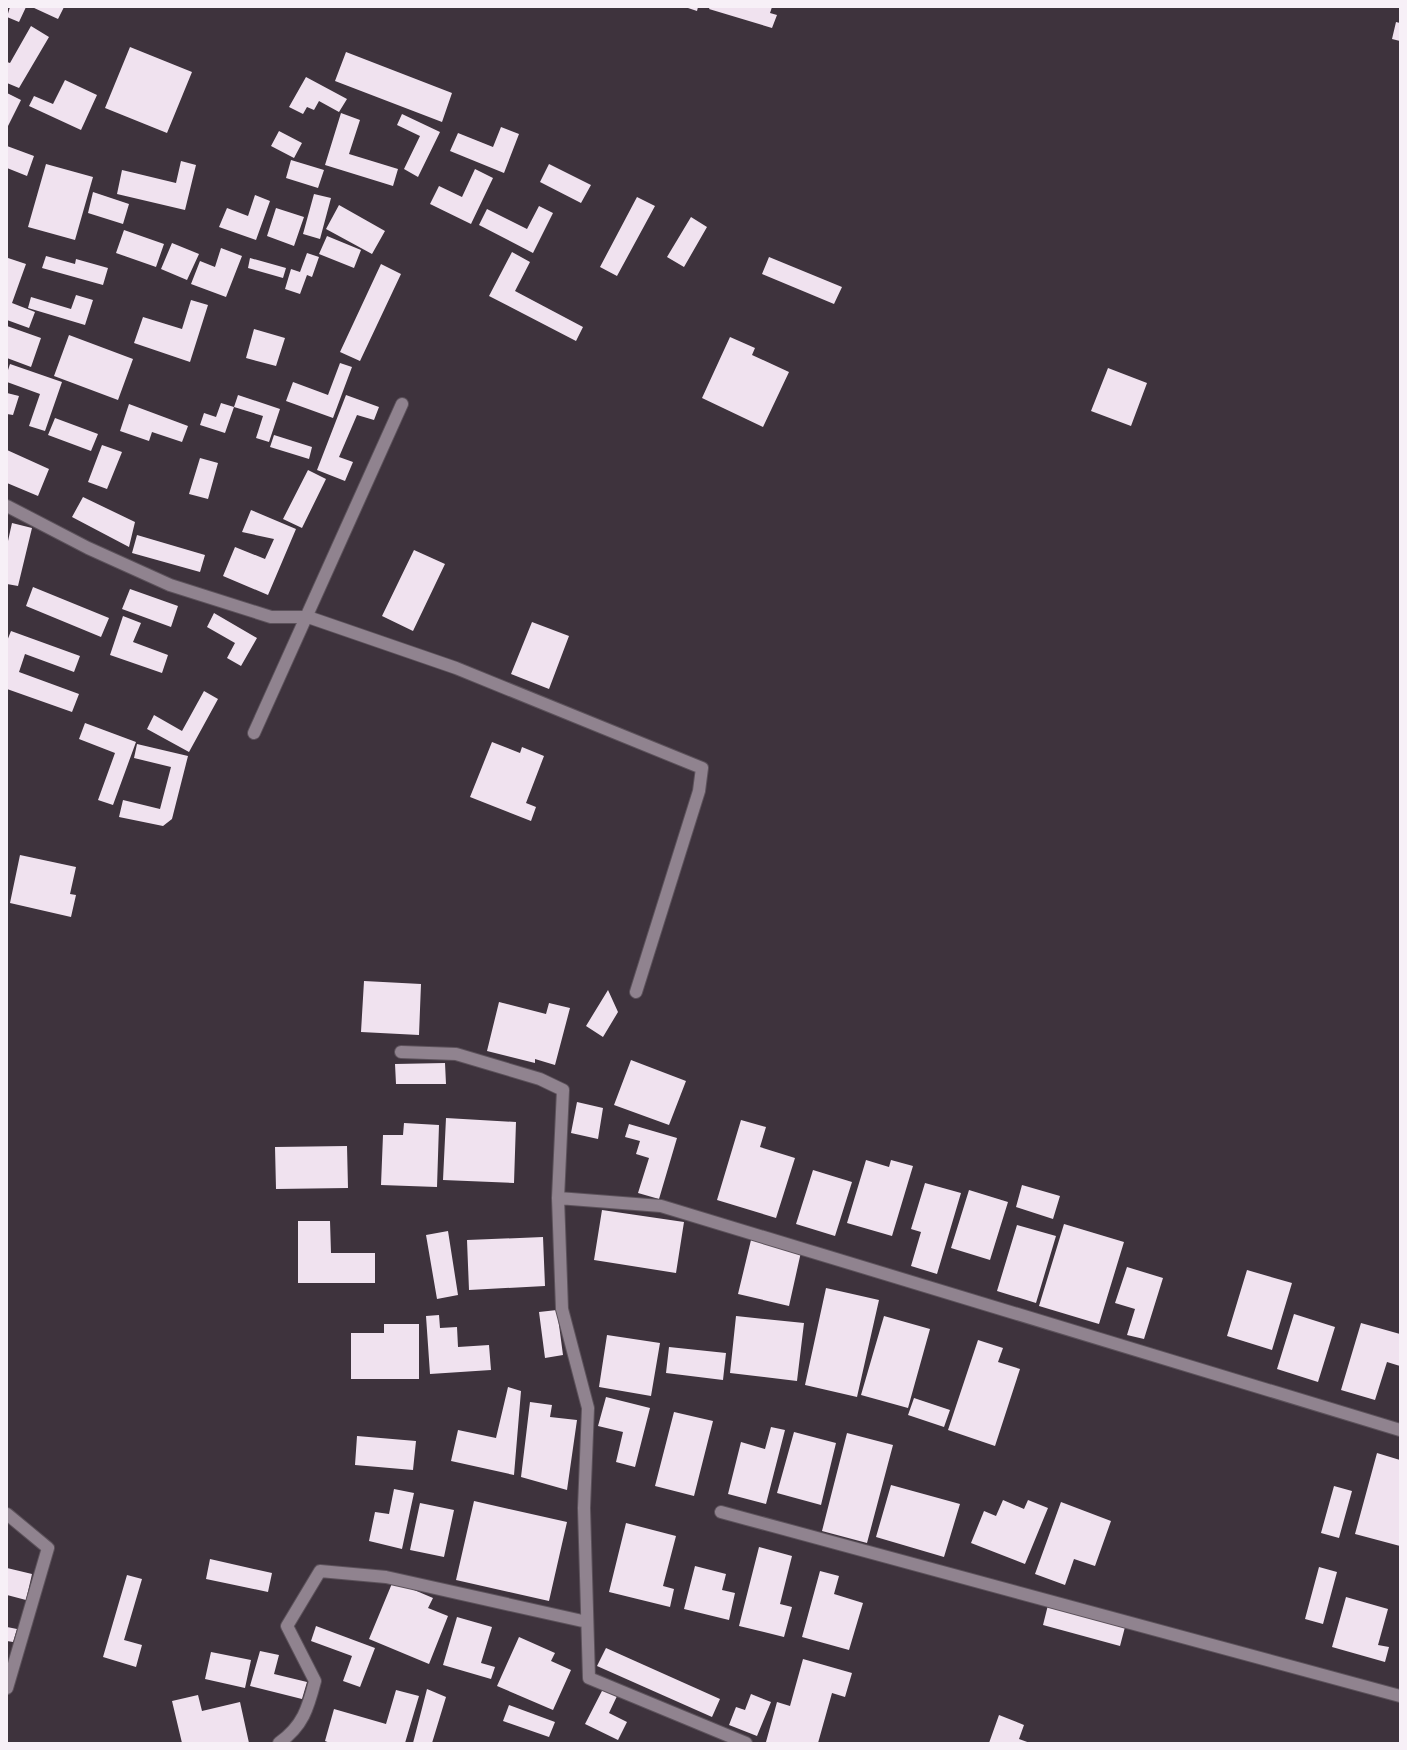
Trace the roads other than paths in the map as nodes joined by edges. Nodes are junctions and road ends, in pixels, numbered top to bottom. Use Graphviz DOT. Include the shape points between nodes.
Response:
graph roads {
  1 [pos="402,404"];
  2 [pos="7,506"];
  3 [pos="308,617"];
  4 [pos="254,733"];
  5 [pos="636,992"];
  6 [pos="401,1052"];
  7 [pos="558,1198"];
  8 [pos="1400,1430"];
  9 [pos="721,1512"];
  10 [pos="7,1514"];
  11 [pos="588,1622"];
  12 [pos="7,1688"];
  13 [pos="1400,1696"];
  14 [pos="279,1743"];
  15 [pos="746,1743"];
  1 -- 3 [label="street"];
  2 -- 3 [label="street" via="88,548 170,585 271,617"];
  3 -- 4 [label="street"];
  3 -- 5 [label="street" via="456,668 702,768 699,791"];
  6 -- 7 [label="street" via="456,1054 540,1079 563,1090"];
  7 -- 8 [label="street" via="661,1206"];
  7 -- 11 [label="street" via="562,1309 588,1408 584,1508"];
  9 -- 13 [label="street"];
  10 -- 12 [label="street" via="48,1548"];
  11 -- 14 [label="street" via="386,1577 320,1571 287,1626 315,1681 308,1709 292,1734"];
  11 -- 15 [label="street" via="589,1678"];
}
